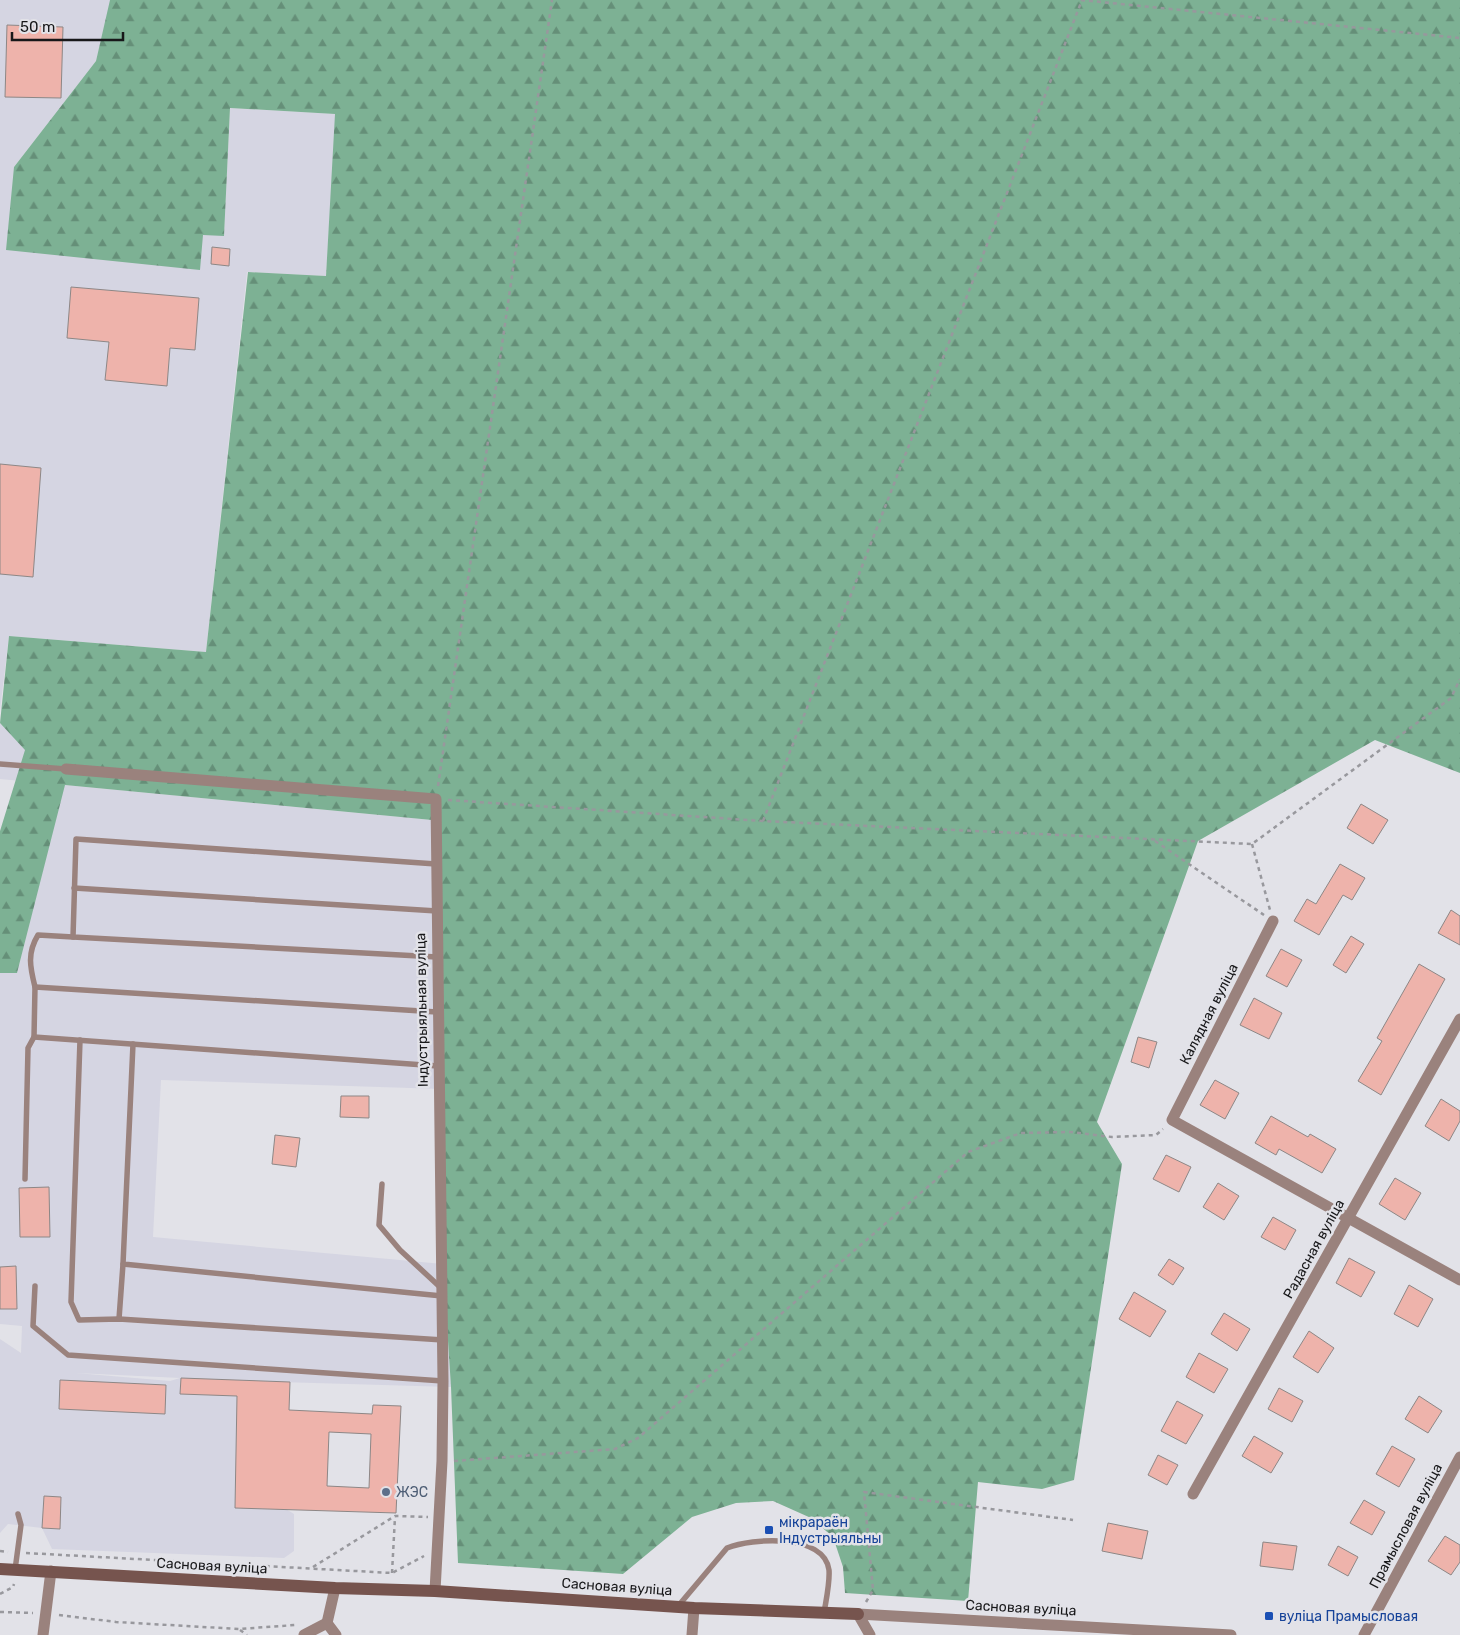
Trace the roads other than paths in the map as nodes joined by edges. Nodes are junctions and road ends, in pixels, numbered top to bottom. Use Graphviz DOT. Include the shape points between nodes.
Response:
graph roads {
  1 [pos="0,764"];
  2 [pos="66,769"];
  3 [pos="436,864"];
  4 [pos="74,888"];
  5 [pos="436,911"];
  6 [pos="1273,921"];
  7 [pos="73,937"];
  8 [pos="437,956"];
  9 [pos="35,987"];
  10 [pos="437,1012"];
  11 [pos="1460,1019"];
  12 [pos="34,1037"];
  13 [pos="80,1040"];
  14 [pos="133,1044"];
  15 [pos="438,1066"];
  16 [pos="25,1179"];
  17 [pos="382,1184"];
  18 [pos="1349,1218"];
  19 [pos="123,1264"];
  20 [pos="1460,1280"];
  21 [pos="35,1286"];
  22 [pos="442,1293"];
  23 [pos="119,1318"];
  24 [pos="443,1340"];
  25 [pos="444,1381"];
  26 [pos="1460,1458"];
  27 [pos="1193,1494"];
  28 [pos="18,1514"];
  29 [pos="0,1569"];
  30 [pos="15,1570"];
  31 [pos="51,1572"];
  32 [pos="336,1588"];
  33 [pos="435,1591"];
  34 [pos="678,1607"];
  35 [pos="694,1608"];
  36 [pos="824,1612"];
  37 [pos="858,1614"];
  38 [pos="327,1623"];
  39 [pos="43,1635"];
  40 [pos="304,1635"];
  41 [pos="336,1635"];
  42 [pos="692,1635"];
  43 [pos="870,1635"];
  44 [pos="1232,1635"];
  45 [pos="1364,1635"];
  1 -- 2 [label="lane"];
  2 -- 3 [label="street, Індустрыяльная вуліца" via="436,799"];
  3 -- 4 [label="lane" via="76,839"];
  3 -- 5 [label="street, Індустрыяльная вуліца"];
  4 -- 5 [label="lane"];
  4 -- 7 [label="lane"];
  5 -- 8 [label="street, Індустрыяльная вуліца"];
  6 -- 18 [label="street, Калядная вуліца" via="1172,1120"];
  7 -- 8 [label="lane"];
  7 -- 9 [label="lane" via="38,935 31,947 29,966"];
  8 -- 10 [label="street, Індустрыяльная вуліца"];
  9 -- 10 [label="lane"];
  9 -- 12 [label="lane"];
  10 -- 15 [label="street, Індустрыяльная вуліца"];
  11 -- 18 [label="street, Радасная вуліца"];
  12 -- 13 [label="lane"];
  12 -- 16 [label="lane" via="28,1048"];
  13 -- 14 [label="lane"];
  13 -- 23 [label="lane" via="71,1302 79,1320"];
  14 -- 15 [label="lane"];
  14 -- 19 [label="lane"];
  15 -- 22 [label="street, Індустрыяльная вуліца"];
  17 -- 22 [label="lane" via="379,1225"];
  18 -- 20 [label="street"];
  18 -- 27 [label="street, Радасная вуліца"];
  19 -- 22 [label="lane"];
  19 -- 23 [label="lane"];
  21 -- 25 [label="lane" via="33,1326 68,1355"];
  22 -- 24 [label="street, Індустрыяльная вуліца"];
  23 -- 24 [label="lane"];
  24 -- 25 [label="street, Індустрыяльная вуліца"];
  25 -- 33 [label="street, Індустрыяльная вуліца"];
  26 -- 45 [label="street, Прамысловая вуліца"];
  28 -- 30 [label="lane" via="21,1525"];
  29 -- 30 [label="street, Сасновая вуліца"];
  30 -- 31 [label="street, Сасновая вуліца"];
  31 -- 32 [label="street, Сасновая вуліца"];
  31 -- 39 [label="street"];
  32 -- 33 [label="street, Сасновая вуліца"];
  32 -- 38 [label="street"];
  33 -- 34 [label="street, Сасновая вуліца"];
  34 -- 35 [label="street, Сасновая вуліца"];
  34 -- 36 [label="lane" via="727,1548 768,1541 801,1544 816,1550 826,1561 829,1571"];
  35 -- 36 [label="street, Сасновая вуліца"];
  35 -- 42 [label="street"];
  36 -- 37 [label="street, Сасновая вуліца"];
  37 -- 43 [label="street"];
  37 -- 44 [label="street, Сасновая вуліца"];
  38 -- 40 [label="street"];
  38 -- 41 [label="street"];
}
